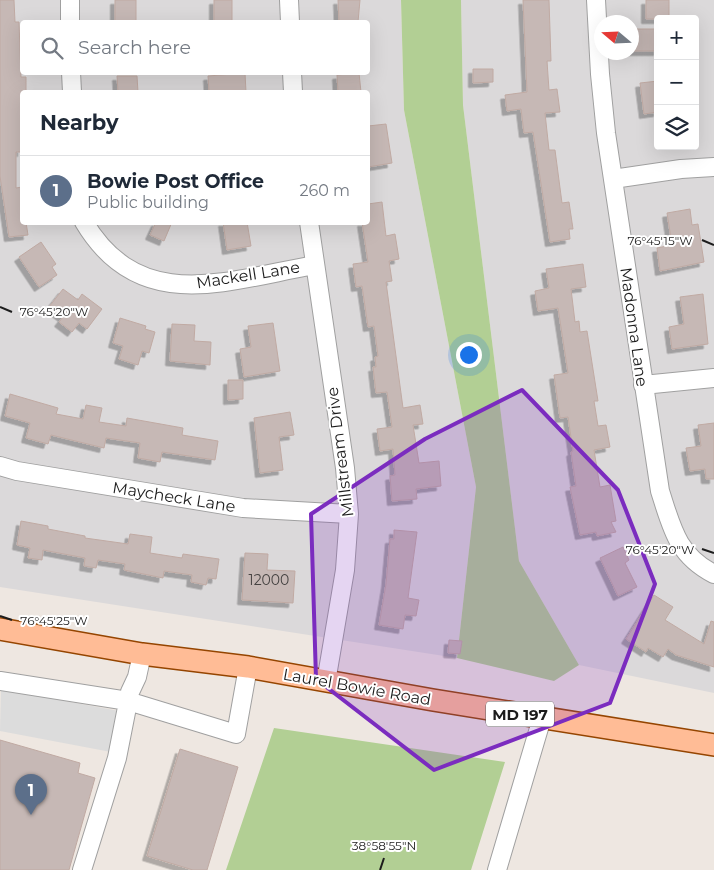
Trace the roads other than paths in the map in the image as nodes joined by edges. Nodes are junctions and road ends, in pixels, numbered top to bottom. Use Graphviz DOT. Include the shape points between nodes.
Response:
graph roads {
  1 [pos="70,0"];
  2 [pos="290,0"];
  3 [pos="596,0"];
  4 [pos="70,20"];
  5 [pos="290,20"];
  6 [pos="72,75"];
  7 [pos="292,75"];
  8 [pos="72,90"];
  9 [pos="293,90"];
  10 [pos="714,167"];
  11 [pos="613,180"];
  12 [pos="86,225"];
  13 [pos="309,225"];
  14 [pos="315,264"];
  15 [pos="714,378"];
  16 [pos="643,385"];
  17 [pos="0,466"];
  18 [pos="349,514"];
  19 [pos="714,574"];
  20 [pos="0,630"];
  21 [pos="142,654"];
  22 [pos="248,668"];
  23 [pos="0,681"];
  24 [pos="326,682"];
  25 [pos="128,701"];
  26 [pos="542,718"];
  27 [pos="714,745"];
  28 [pos="82,870"];
  29 [pos="497,870"];
  1 -- 4 [label="street"];
  2 -- 5 [label="street"];
  3 -- 11 [label="street, Madonna Lane" via="600,74"];
  6 -- 8 [label="street"];
  7 -- 9 [label="street"];
  10 -- 11 [label="street"];
  11 -- 16 [label="street, Madonna Lane"];
  12 -- 14 [label="street, Mackell Lane" via="118,264 142,277 170,284 206,284"];
  13 -- 14 [label="street, Millstream Drive"];
  14 -- 18 [label="street, Millstream Drive"];
  15 -- 16 [label="street"];
  16 -- 19 [label="street, Madonna Lane" via="660,491 669,520 686,555"];
  17 -- 18 [label="street, Maycheck Lane" via="17,472 219,505"];
  18 -- 24 [label="street, Millstream Drive" via="345,570"];
  20 -- 21 [label="main road, Laurel Bowie Road / MD 197"];
  21 -- 22 [label="main road, Laurel Bowie Road / MD 197"];
  21 -- 25 [label="street"];
  22 -- 24 [label="main road, Laurel Bowie Road / MD 197"];
  22 -- 25 [label="street" via="236,734"];
  23 -- 25 [label="street"];
  24 -- 26 [label="main road, Laurel Bowie Road / MD 197"];
  25 -- 28 [label="street" via="117,758"];
  26 -- 27 [label="main road, Laurel Bowie Road / MD 197"];
  26 -- 29 [label="street"];
}
